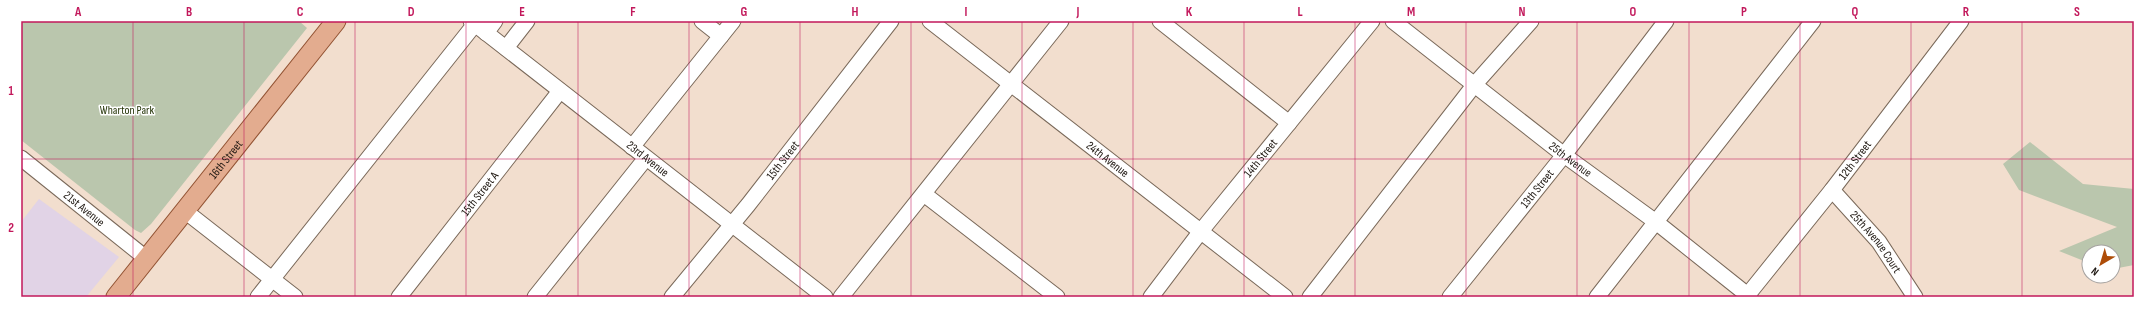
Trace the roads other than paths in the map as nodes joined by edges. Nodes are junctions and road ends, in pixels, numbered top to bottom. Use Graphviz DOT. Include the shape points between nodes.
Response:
graph roads {
  1 [pos="336,21"];
  2 [pos="495,21"];
  3 [pos="527,21"];
  4 [pos="702,21"];
  5 [pos="732,21"];
  6 [pos="891,21"];
  7 [pos="930,21"];
  8 [pos="1061,21"];
  9 [pos="1160,21"];
  10 [pos="1372,21"];
  11 [pos="1393,21"];
  12 [pos="1531,21"];
  13 [pos="1666,21"];
  14 [pos="1814,21"];
  15 [pos="1961,21"];
  16 [pos="477,26"];
  17 [pos="721,36"];
  18 [pos="506,48"];
  19 [pos="1011,84"];
  20 [pos="1475,84"];
  21 [pos="560,91"];
  22 [pos="1289,122"];
  23 [pos="632,147"];
  24 [pos="1564,155"];
  25 [pos="21,158"];
  26 [pos="646,158"];
  27 [pos="1832,190"];
  28 [pos="924,194"];
  29 [pos="185,211"];
  30 [pos="1656,222"];
  31 [pos="732,224"];
  32 [pos="1201,231"];
  33 [pos="147,259"];
  34 [pos="272,279"];
  35 [pos="1748,296"];
  36 [pos="116,297"];
  37 [pos="258,297"];
  38 [pos="295,297"];
  39 [pos="399,297"];
  40 [pos="535,297"];
  41 [pos="672,297"];
  42 [pos="824,297"];
  43 [pos="841,297"];
  44 [pos="1057,297"];
  45 [pos="1151,297"];
  46 [pos="1284,297"];
  47 [pos="1310,297"];
  48 [pos="1450,297"];
  49 [pos="1597,297"];
  50 [pos="1915,297"];
  1 -- 29 [label="main road, 16th Street"];
  2 -- 16 [label="street"];
  3 -- 18 [label="street"];
  4 -- 17 [label="street"];
  5 -- 17 [label="street"];
  6 -- 31 [label="street, 15th Street"];
  7 -- 19 [label="street, 24th Avenue"];
  8 -- 19 [label="street"];
  9 -- 22 [label="street"];
  10 -- 22 [label="street, 14th Street"];
  11 -- 20 [label="street, 25th Avenue"];
  12 -- 20 [label="street"];
  13 -- 24 [label="street, 13th Street"];
  14 -- 30 [label="street"];
  15 -- 27 [label="street, 12th Street"];
  16 -- 18 [label="street, 23rd Avenue"];
  16 -- 34 [label="street"];
  17 -- 23 [label="street"];
  18 -- 21 [label="street, 23rd Avenue"];
  19 -- 28 [label="street"];
  19 -- 32 [label="street, 24th Avenue"];
  20 -- 24 [label="street, 25th Avenue"];
  20 -- 47 [label="street"];
  21 -- 23 [label="street, 23rd Avenue"];
  21 -- 39 [label="street, 15th Street A"];
  22 -- 32 [label="street, 14th Street"];
  23 -- 26 [label="street, 23rd Avenue"];
  24 -- 30 [label="street, 25th Avenue"];
  24 -- 48 [label="street, 13th Street"];
  25 -- 33 [label="street, 21st Avenue"];
  26 -- 31 [label="street, 23rd Avenue"];
  26 -- 40 [label="street"];
  27 -- 35 [label="street, 12th Street"];
  27 -- 50 [label="street, 25th Avenue Court" via="1879,242"];
  28 -- 43 [label="street"];
  28 -- 44 [label="street"];
  29 -- 33 [label="main road, 16th Street"];
  29 -- 34 [label="street"];
  30 -- 35 [label="street, 25th Avenue"];
  30 -- 49 [label="street"];
  31 -- 41 [label="street, 15th Street"];
  31 -- 42 [label="street, 23rd Avenue"];
  32 -- 45 [label="street, 14th Street"];
  32 -- 46 [label="street, 24th Avenue"];
  33 -- 36 [label="main road, 16th Street"];
  34 -- 37 [label="street"];
  34 -- 38 [label="street"];
}
